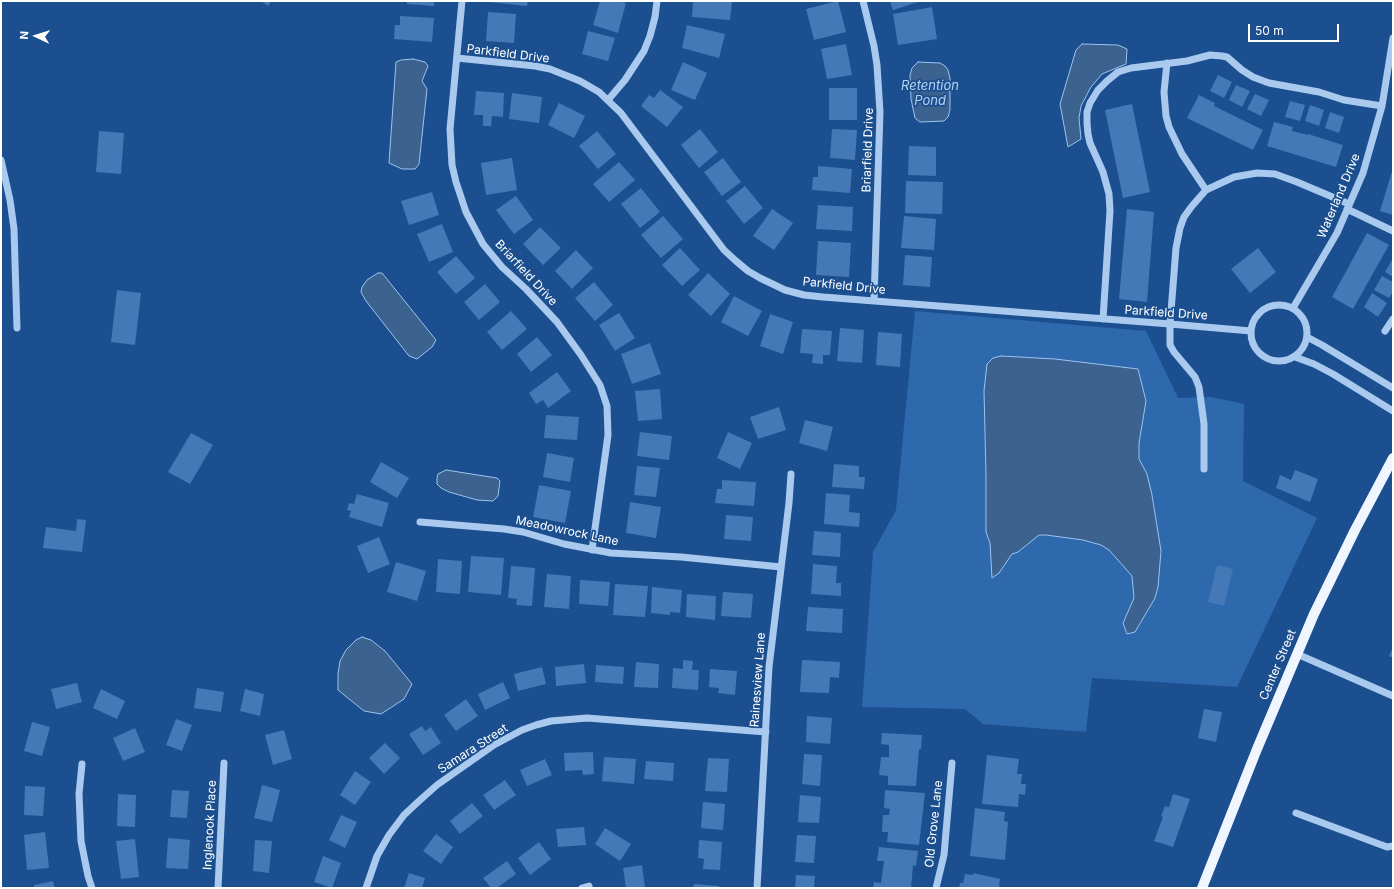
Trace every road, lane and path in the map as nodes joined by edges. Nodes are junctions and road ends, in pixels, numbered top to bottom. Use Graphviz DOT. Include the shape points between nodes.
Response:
graph roads {
  1 [pos="462,1"];
  2 [pos="657,1"];
  3 [pos="863,1"];
  4 [pos="1393,38"];
  5 [pos="457,58"];
  6 [pos="1167,63"];
  7 [pos="608,100"];
  8 [pos="1382,106"];
  9 [pos="1,160"];
  10 [pos="1206,190"];
  11 [pos="1348,207"];
  12 [pos="1393,231"];
  13 [pos="874,301"];
  14 [pos="1293,308"];
  15 [pos="1104,319"];
  16 [pos="1393,319"];
  17 [pos="1170,324"];
  18 [pos="17,328"];
  19 [pos="1251,331"];
  20 [pos="1385,331"];
  21 [pos="1307,337"];
  22 [pos="1295,357"];
  23 [pos="1393,388"];
  24 [pos="1393,411"];
  25 [pos="1393,458"];
  26 [pos="1204,469"];
  27 [pos="791,474"];
  28 [pos="420,522"];
  29 [pos="592,550"];
  30 [pos="781,567"];
  31 [pos="1297,654"];
  32 [pos="1393,696"];
  33 [pos="766,732"];
  34 [pos="224,763"];
  35 [pos="952,763"];
  36 [pos="82,764"];
  37 [pos="1296,813"];
  38 [pos="1393,846"];
  39 [pos="92,888"];
  40 [pos="218,888"];
  41 [pos="366,888"];
  42 [pos="757,888"];
  43 [pos="936,888"];
  44 [pos="1202,888"];
  1 -- 5 [label="street, Briarfield Drive"];
  2 -- 7 [label="street" via="655,17 644,51"];
  3 -- 13 [label="street, Briarfield Drive" via="874,46 880,99"];
  4 -- 8 [label="street, Waterland Drive"];
  5 -- 7 [label="street, Parkfield Drive" via="550,69 580,81"];
  5 -- 29 [label="street, Briarfield Drive" via="451,146 455,176 466,212 494,257 557,322 591,370 604,396 608,435"];
  6 -- 8 [label="street" via="1210,55 1227,57 1253,77 1269,83"];
  6 -- 10 [label="street" via="1164,92 1169,128 1182,154"];
  6 -- 15 [label="street" via="1118,72 1098,90 1090,103 1088,134 1109,194"];
  7 -- 13 [label="street, Parkfield Drive" via="621,113 724,250 736,262 773,285 804,295"];
  8 -- 11 [label="street, Waterland Drive" via="1363,173"];
  9 -- 18 [label="street" via="14,229"];
  10 -- 11 [label="street" via="1234,177 1266,173 1297,182"];
  10 -- 17 [label="street" via="1184,217 1180,228"];
  11 -- 12 [label="street"];
  11 -- 14 [label="street, Waterland Drive" via="1325,255"];
  13 -- 15 [label="street, Parkfield Drive"];
  14 -- 19 [label="street" via="1286,305 1266,308 1258,314"];
  14 -- 21 [label="street" via="1305,321"];
  15 -- 17 [label="street, Parkfield Drive"];
  16 -- 20 [label="street"];
  17 -- 19 [label="street, Parkfield Drive"];
  17 -- 26 [label="street" via="1170,345 1195,377 1199,387 1204,424"];
  19 -- 22 [label="street" via="1255,348 1269,360 1287,360"];
  21 -- 22 [label="street" via="1305,345"];
  21 -- 23 [label="street"];
  22 -- 24 [label="street" via="1314,364"];
  25 -- 31 [label="main road, Center Street" via="1355,530"];
  27 -- 30 [label="street, Rainesview Lane"];
  28 -- 29 [label="street, Meadowrock Lane" via="510,530"];
  29 -- 30 [label="street, Meadowrock Lane"];
  30 -- 33 [label="street, Rainesview Lane" via="771,644"];
  31 -- 32 [label="street"];
  31 -- 44 [label="main road, Center Street"];
  33 -- 41 [label="street, Samara Street" via="586,718 551,721 522,730 494,745 437,785 404,816 389,835 373,866"];
  33 -- 42 [label="street, Rainesview Lane"];
  34 -- 40 [label="street, Inglenook Place"];
  35 -- 43 [label="street, Old Grove Lane" via="944,855"];
  36 -- 39 [label="street" via="79,794 81,841"];
  37 -- 38 [label="street" via="1387,847"];
}
